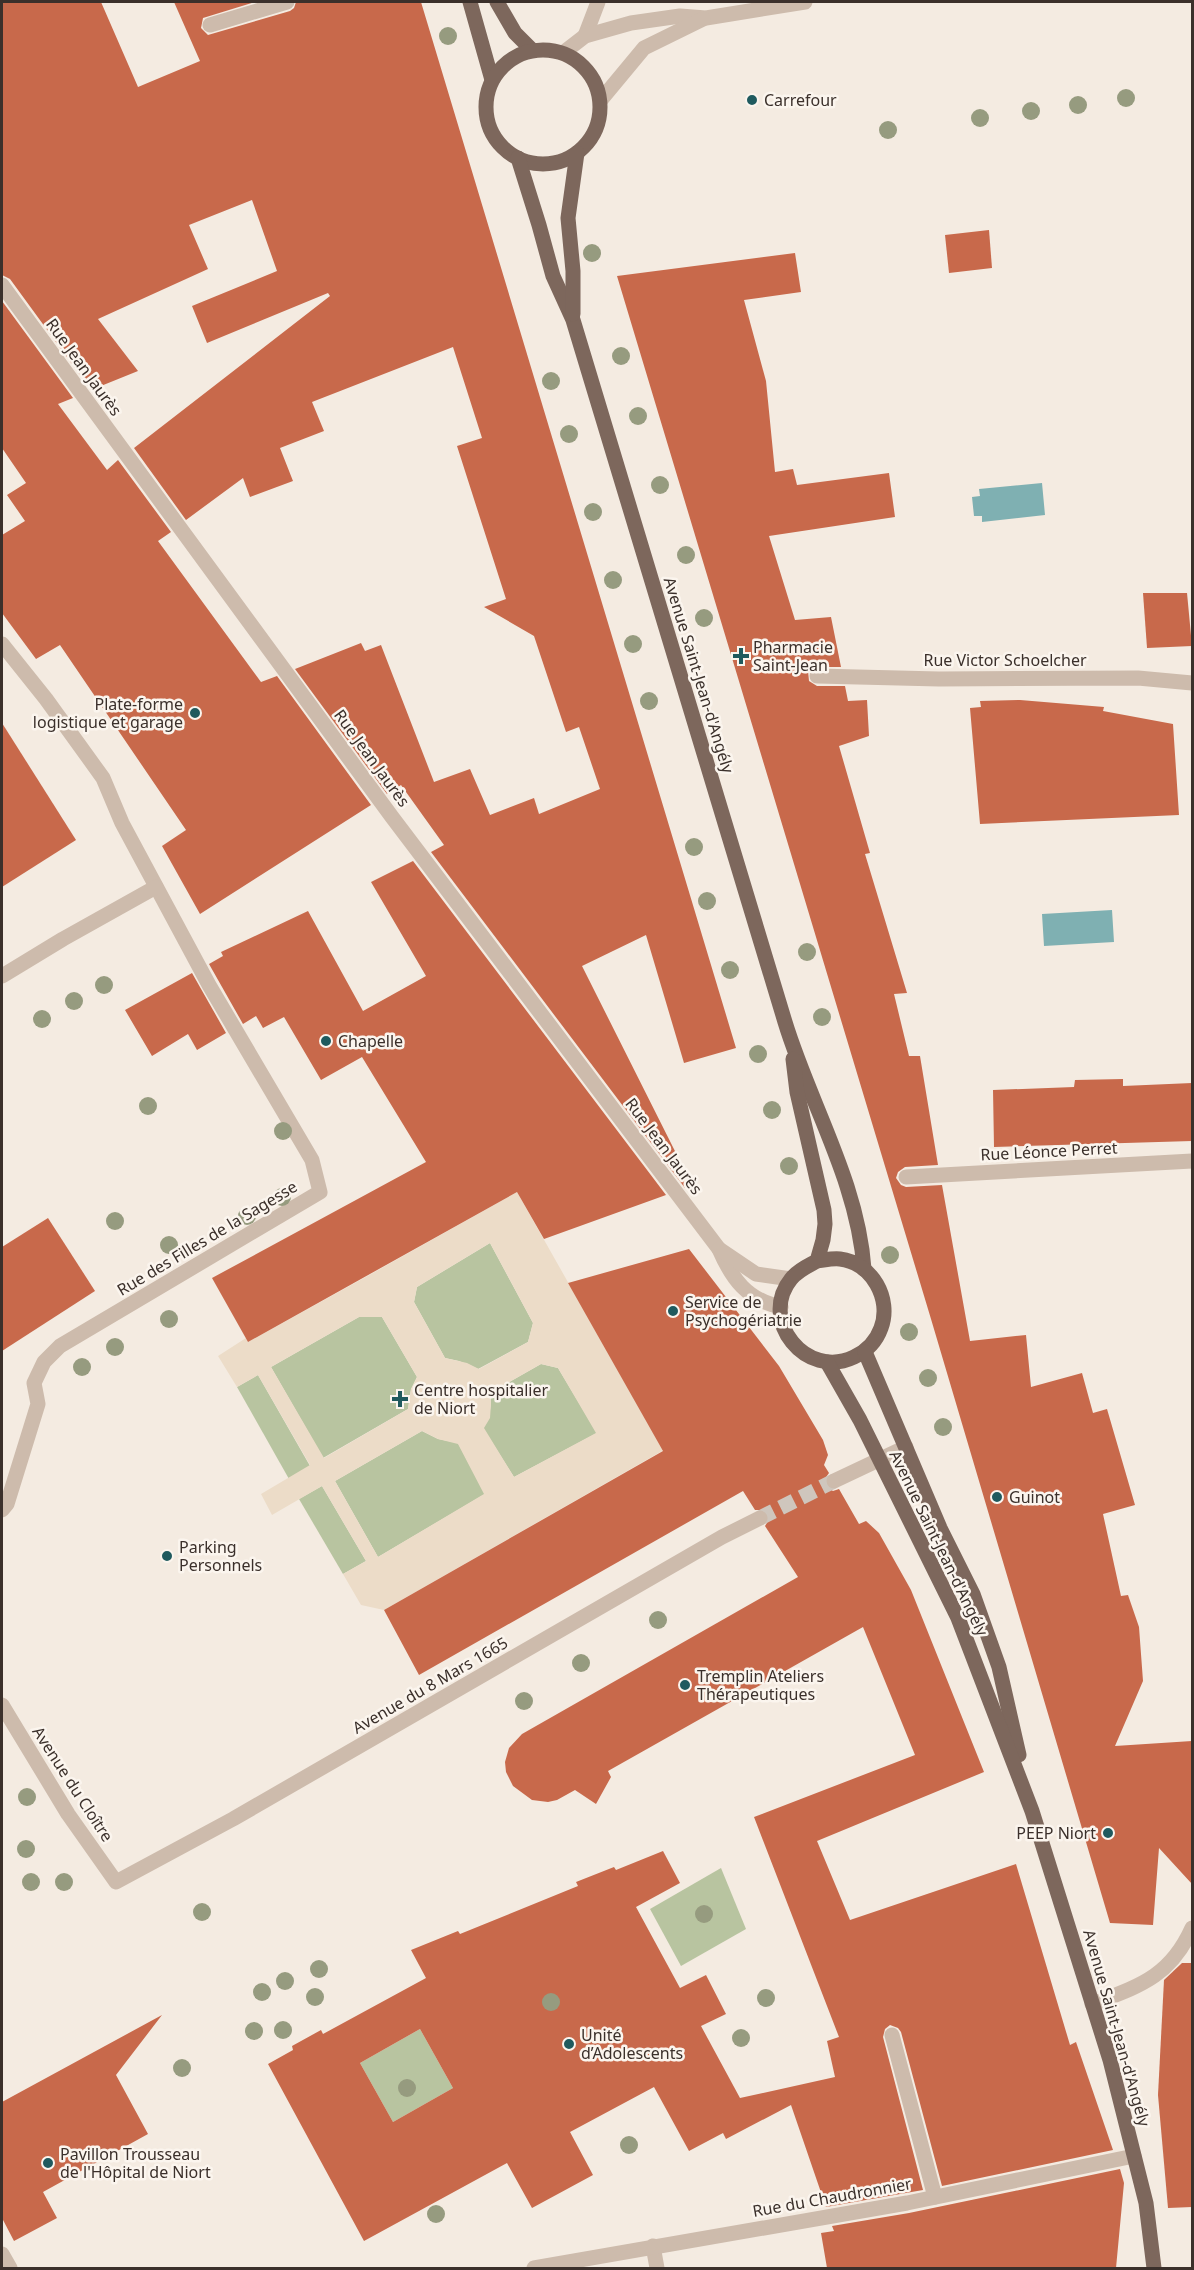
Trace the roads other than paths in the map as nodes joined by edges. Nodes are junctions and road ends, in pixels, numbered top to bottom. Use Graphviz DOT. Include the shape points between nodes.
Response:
graph roads {
  1 [pos="287,2"];
  2 [pos="470,2"];
  3 [pos="497,2"];
  4 [pos="598,2"];
  5 [pos="805,2"];
  6 [pos="706,18"];
  7 [pos="210,25"];
  8 [pos="585,36"];
  9 [pos="532,50"];
  10 [pos="563,53"];
  11 [pos="492,80"];
  12 [pos="600,101"];
  13 [pos="577,153"];
  14 [pos="518,159"];
  15 [pos="2,285"];
  16 [pos="573,320"];
  17 [pos="2,644"];
  18 [pos="816,676"];
  19 [pos="1192,683"];
  20 [pos="156,887"];
  21 [pos="2,976"];
  22 [pos="791,1041"];
  23 [pos="1192,1161"];
  24 [pos="906,1177"];
  25 [pos="719,1249"];
  26 [pos="817,1261"];
  27 [pos="864,1269"];
  28 [pos="791,1279"];
  29 [pos="781,1307"];
  30 [pos="865,1352"];
  31 [pos="827,1362"];
  32 [pos="906,1447"];
  33 [pos="879,1459"];
  34 [pos="834,1481"];
  35 [pos="2,1510"];
  36 [pos="760,1518"];
  37 [pos="2,1705"];
  38 [pos="1032,1811"];
  39 [pos="116,1882"];
  40 [pos="1192,1928"];
  41 [pos="1092,2004"];
  42 [pos="892,2035"];
  43 [pos="1134,2156"];
  44 [pos="935,2197"];
  45 [pos="653,2246"];
  46 [pos="2,2254"];
  47 [pos="1155,2265"];
  48 [pos="10,2268"];
  49 [pos="534,2268"];
  50 [pos="657,2268"];
  1 -- 7 [label="street"];
  2 -- 11 [label="main road"];
  3 -- 9 [label="main road" via="515,33"];
  4 -- 8 [label="street"];
  5 -- 6 [label="street"];
  6 -- 8 [label="street" via="680,16 631,23"];
  6 -- 12 [label="street" via="644,48"];
  8 -- 10 [label="street"];
  9 -- 10 [label="main road"];
  9 -- 11 [label="main road" via="512,58"];
  10 -- 12 [label="main road" via="581,63 593,78"];
  11 -- 14 [label="main road" via="486,101 488,123 502,147"];
  12 -- 13 [label="main road" via="599,121 591,138"];
  13 -- 14 [label="main road" via="554,163 535,164"];
  13 -- 16 [label="main road, Avenue Saint-Jean-d'Angély" via="568,218"];
  14 -- 16 [label="main road, Avenue Saint-Jean-d'Angély" via="552,276"];
  15 -- 25 [label="street, Rue Jean Jaurès" via="392,817"];
  16 -- 22 [label="main road, Avenue Saint-Jean-d'Angély"];
  17 -- 20 [label="street" via="103,778"];
  18 -- 19 [label="street, Rue Victor Schoelcher" via="1138,678"];
  20 -- 21 [label="street"];
  20 -- 35 [label="street, Rue des Filles de la Sagesse" via="312,1160 320,1192 60,1346 44,1362 34,1383 38,1404"];
  22 -- 26 [label="main road, Avenue Saint-Jean-d'Angély" via="797,1092 824,1210"];
  22 -- 27 [label="main road, Avenue Saint-Jean-d'Angély" via="837,1158 862,1245"];
  23 -- 24 [label="street, Rue Léonce Perret"];
  25 -- 28 [label="street, Rue Jean Jaurès" via="756,1274"];
  25 -- 29 [label="street, Rue Jean Jaurès" via="730,1273 750,1294 765,1304"];
  26 -- 27 [label="main road" via="841,1259"];
  26 -- 28 [label="main road"];
  27 -- 30 [label="main road, Avenue Saint-Jean-d'Angély" via="877,1283 884,1301 884,1320 877,1338"];
  28 -- 29 [label="main road"];
  29 -- 31 [label="main road" via="783,1327 792,1344 808,1357"];
  30 -- 31 [label="main road" via="846,1361"];
  30 -- 32 [label="main road, Avenue Saint-Jean-d'Angély"];
  31 -- 33 [label="main road, Avenue Saint-Jean-d'Angély"];
  32 -- 33 [label="street"];
  32 -- 38 [label="main road, Avenue Saint-Jean-d'Angély" via="973,1593 988,1635"];
  33 -- 34 [label="street"];
  33 -- 38 [label="main road, Avenue Saint-Jean-d'Angély" via="958,1618"];
  36 -- 39 [label="street, Avenue du 8 Mars 1665"];
  37 -- 39 [label="street, Avenue du Cloître" via="68,1814"];
  38 -- 41 [label="main road, Avenue Saint-Jean-d'Angély"];
  40 -- 41 [label="street" via="1176,1958 1162,1971"];
  41 -- 43 [label="main road, Avenue Saint-Jean-d'Angély"];
  42 -- 44 [label="street"];
  43 -- 44 [label="street, Rue du Chaudronnier"];
  43 -- 47 [label="main road, Avenue Saint-Jean-d'Angély"];
  44 -- 45 [label="street, Rue du Chaudronnier"];
  45 -- 49 [label="street, Rue du Chaudronnier"];
  45 -- 50 [label="street"];
  46 -- 48 [label="street"];
}
